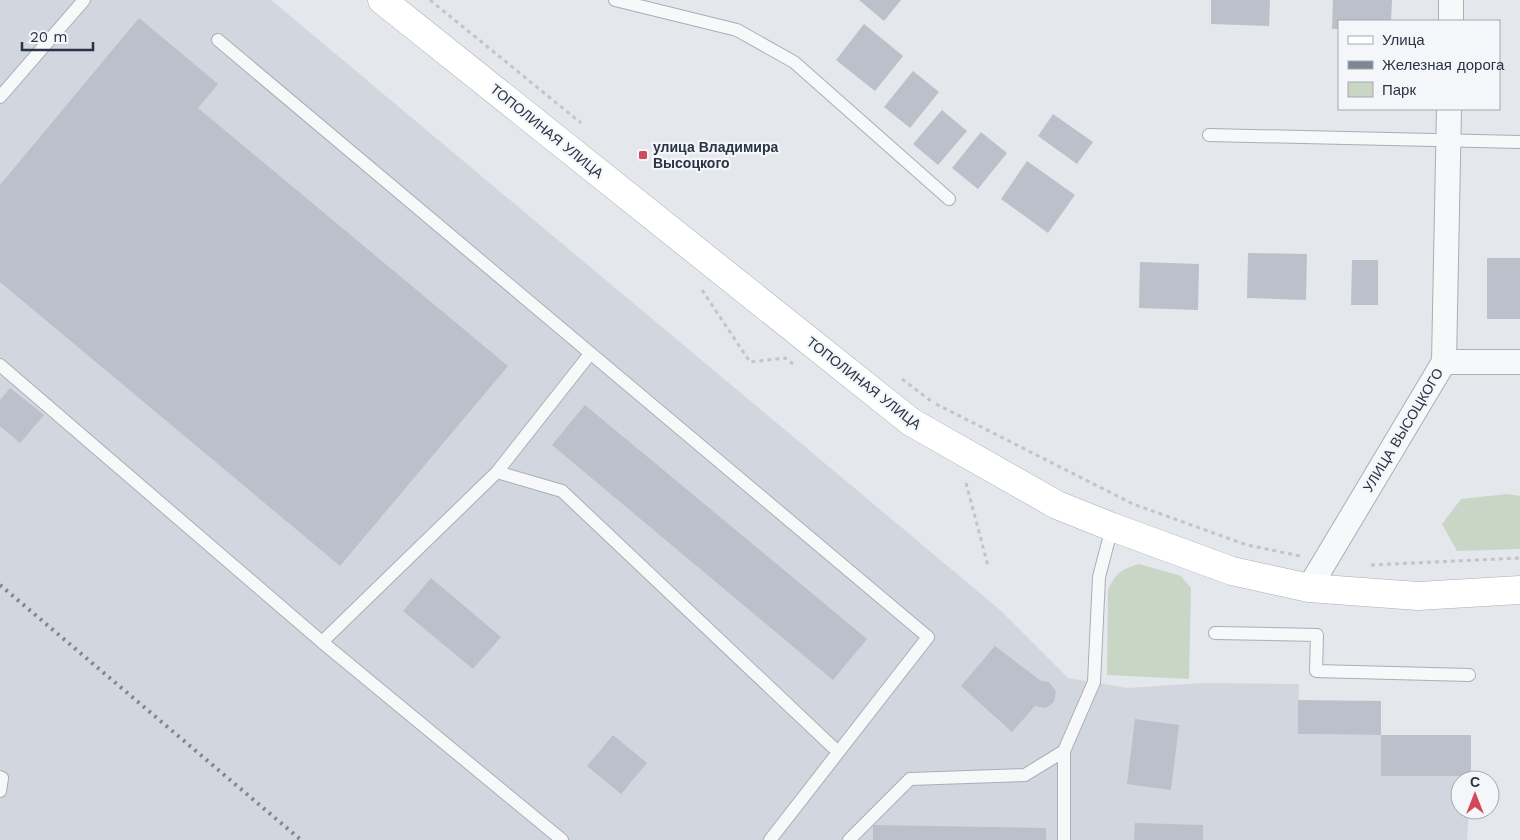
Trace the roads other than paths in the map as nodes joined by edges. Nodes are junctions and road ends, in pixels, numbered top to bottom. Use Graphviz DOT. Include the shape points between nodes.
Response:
graph roads {
  1 [pos="84,0"];
  2 [pos="382,0"];
  3 [pos="615,0"];
  4 [pos="1451,0"];
  5 [pos="1451,20"];
  6 [pos="218,40"];
  7 [pos="0,97"];
  8 [pos="1449,110"];
  9 [pos="1209,135"];
  10 [pos="1448,141"];
  11 [pos="1520,142"];
  12 [pos="949,199"];
  13 [pos="590,354"];
  14 [pos="1444,362"];
  15 [pos="1520,362"];
  16 [pos="0,365"];
  17 [pos="497,472"];
  18 [pos="1112,527"];
  19 [pos="1309,588"];
  20 [pos="1520,590"];
  21 [pos="1215,634"];
  22 [pos="322,642"];
  23 [pos="1469,675"];
  24 [pos="1064,751"];
  25 [pos="838,752"];
  26 [pos="0,777"];
  27 [pos="0,791"];
  28 [pos="562,840"];
  29 [pos="770,840"];
  30 [pos="849,840"];
  31 [pos="1064,840"];
  1 -- 7 [label="lane"];
  2 -- 18 [label="main road, ТОПОЛИНАЯ УЛИЦА" via="911,422 1057,505"];
  3 -- 12 [label="lane" via="737,30 794,62"];
  4 -- 5 [label="street"];
  6 -- 13 [label="lane"];
  8 -- 10 [label="street, УЛИЦА ВЫСОЦКОГО"];
  9 -- 10 [label="lane"];
  10 -- 11 [label="lane"];
  10 -- 14 [label="street, УЛИЦА ВЫСОЦКОГО"];
  13 -- 17 [label="lane"];
  13 -- 25 [label="lane" via="928,637"];
  14 -- 15 [label="street"];
  14 -- 19 [label="street, УЛИЦА ВЫСОЦКОГО"];
  16 -- 22 [label="lane"];
  17 -- 22 [label="lane"];
  17 -- 25 [label="lane" via="562,491"];
  18 -- 19 [label="main road, ТОПОЛИНАЯ УЛИЦА" via="1232,571"];
  18 -- 24 [label="lane" via="1099,577 1094,682"];
  19 -- 20 [label="main road, ТОПОЛИНАЯ УЛИЦА" via="1418,596"];
  21 -- 23 [label="lane" via="1317,636 1316,671"];
  22 -- 28 [label="lane"];
  24 -- 30 [label="lane" via="1025,775 910,779"];
  24 -- 31 [label="lane"];
  25 -- 29 [label="lane"];
  26 -- 27 [label="lane"];
}
